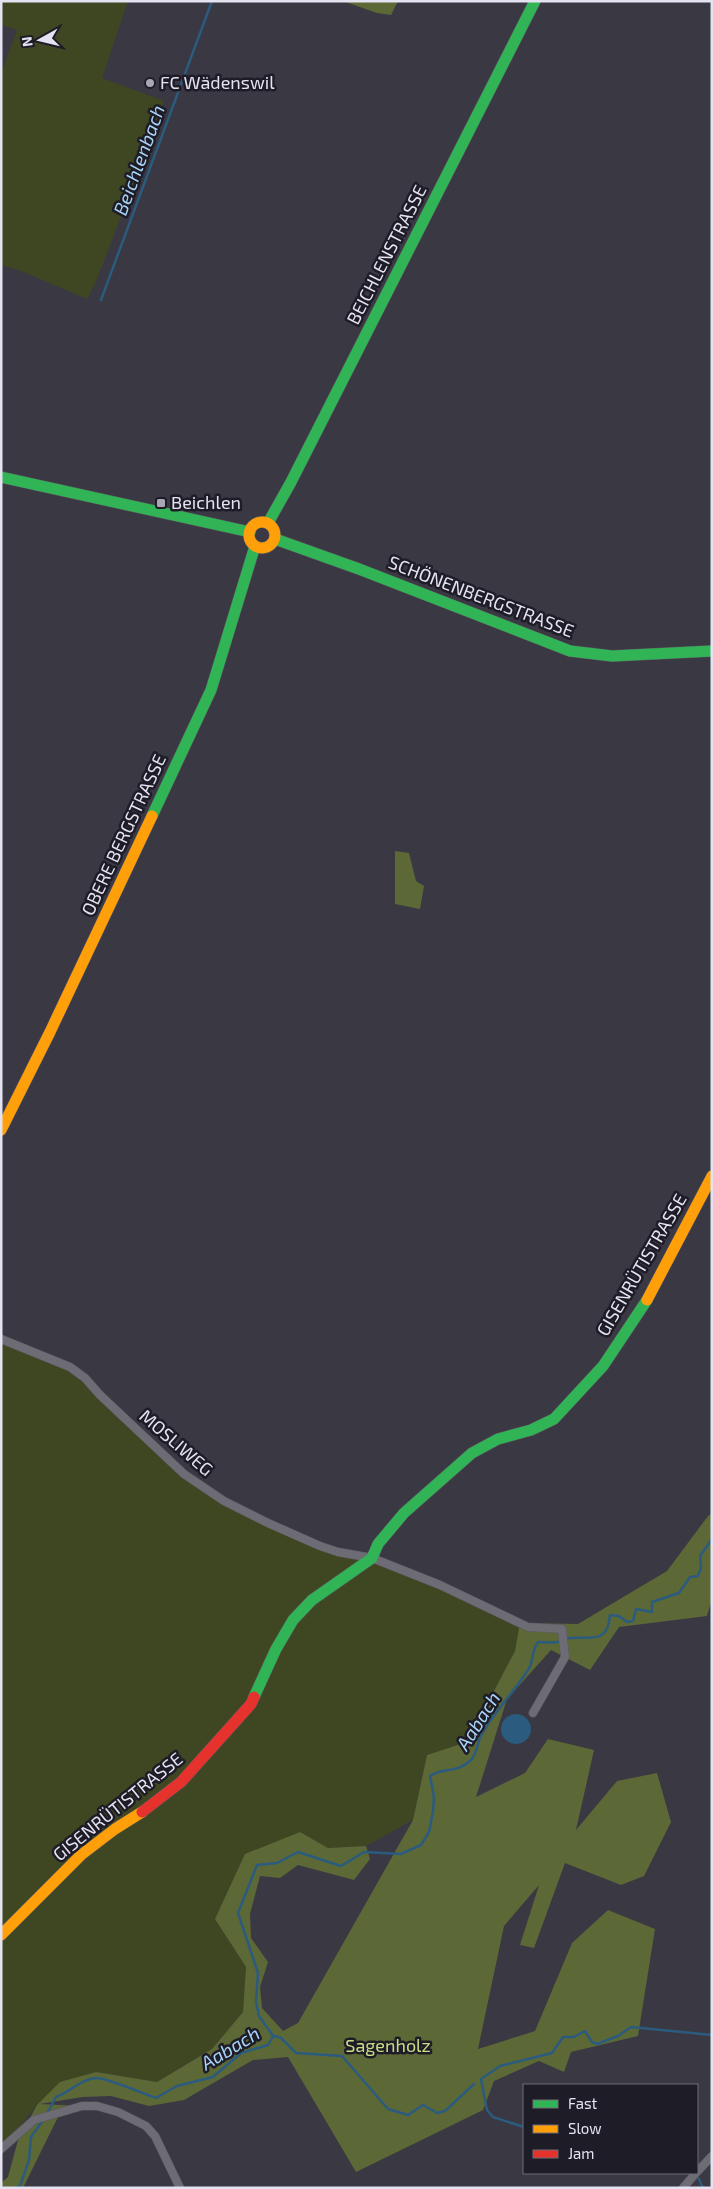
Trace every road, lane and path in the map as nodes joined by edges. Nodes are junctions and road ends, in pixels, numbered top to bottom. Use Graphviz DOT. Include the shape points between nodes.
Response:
graph roads {
  1 [pos="535,1"];
  2 [pos="1,477"];
  3 [pos="268,523"];
  4 [pos="250,532"];
  5 [pos="275,539"];
  6 [pos="255,546"];
  7 [pos="711,651"];
  8 [pos="1,1130"];
  9 [pos="712,1176"];
  10 [pos="1,1338"];
  11 [pos="372,1558"];
  12 [pos="533,1713"];
  13 [pos="1,1935"];
  14 [pos="1,2150"];
  15 [pos="712,2156"];
  16 [pos="698,2170"];
  17 [pos="694,2174"];
  18 [pos="180,2188"];
  19 [pos="682,2188"];
  1 -- 3 [label="street, BEICHLENSTRASSE"];
  2 -- 4 [label="street"];
  3 -- 4 [label="street" via="256,523"];
  3 -- 5 [label="street" via="274,530"];
  4 -- 6 [label="street" via="250,540"];
  5 -- 6 [label="street" via="267,547"];
  5 -- 7 [label="street, SCHÖNENBERGSTRASSE" via="570,651 612,656"];
  6 -- 8 [label="street, OBERE BERGSTRASSE" via="211,690"];
  9 -- 11 [label="street, GISENRÜTISTRASSE" via="642,1309 603,1366 554,1419 531,1430 498,1439 472,1453 404,1512 378,1544"];
  10 -- 11 [label="street, MOSLIWEG" via="70,1367 184,1474 224,1501 320,1546"];
  11 -- 12 [label="street, MOSLIWEG" via="440,1585 528,1627 562,1629 565,1657"];
  11 -- 13 [label="street, GISENRÜTISTRASSE" via="312,1600 293,1620 251,1704 181,1782 81,1855"];
  14 -- 18 [label="street" via="34,2120 82,2106 97,2106 136,2120 155,2136"];
  15 -- 16 [label="street"];
  17 -- 19 [label="street"];
}
